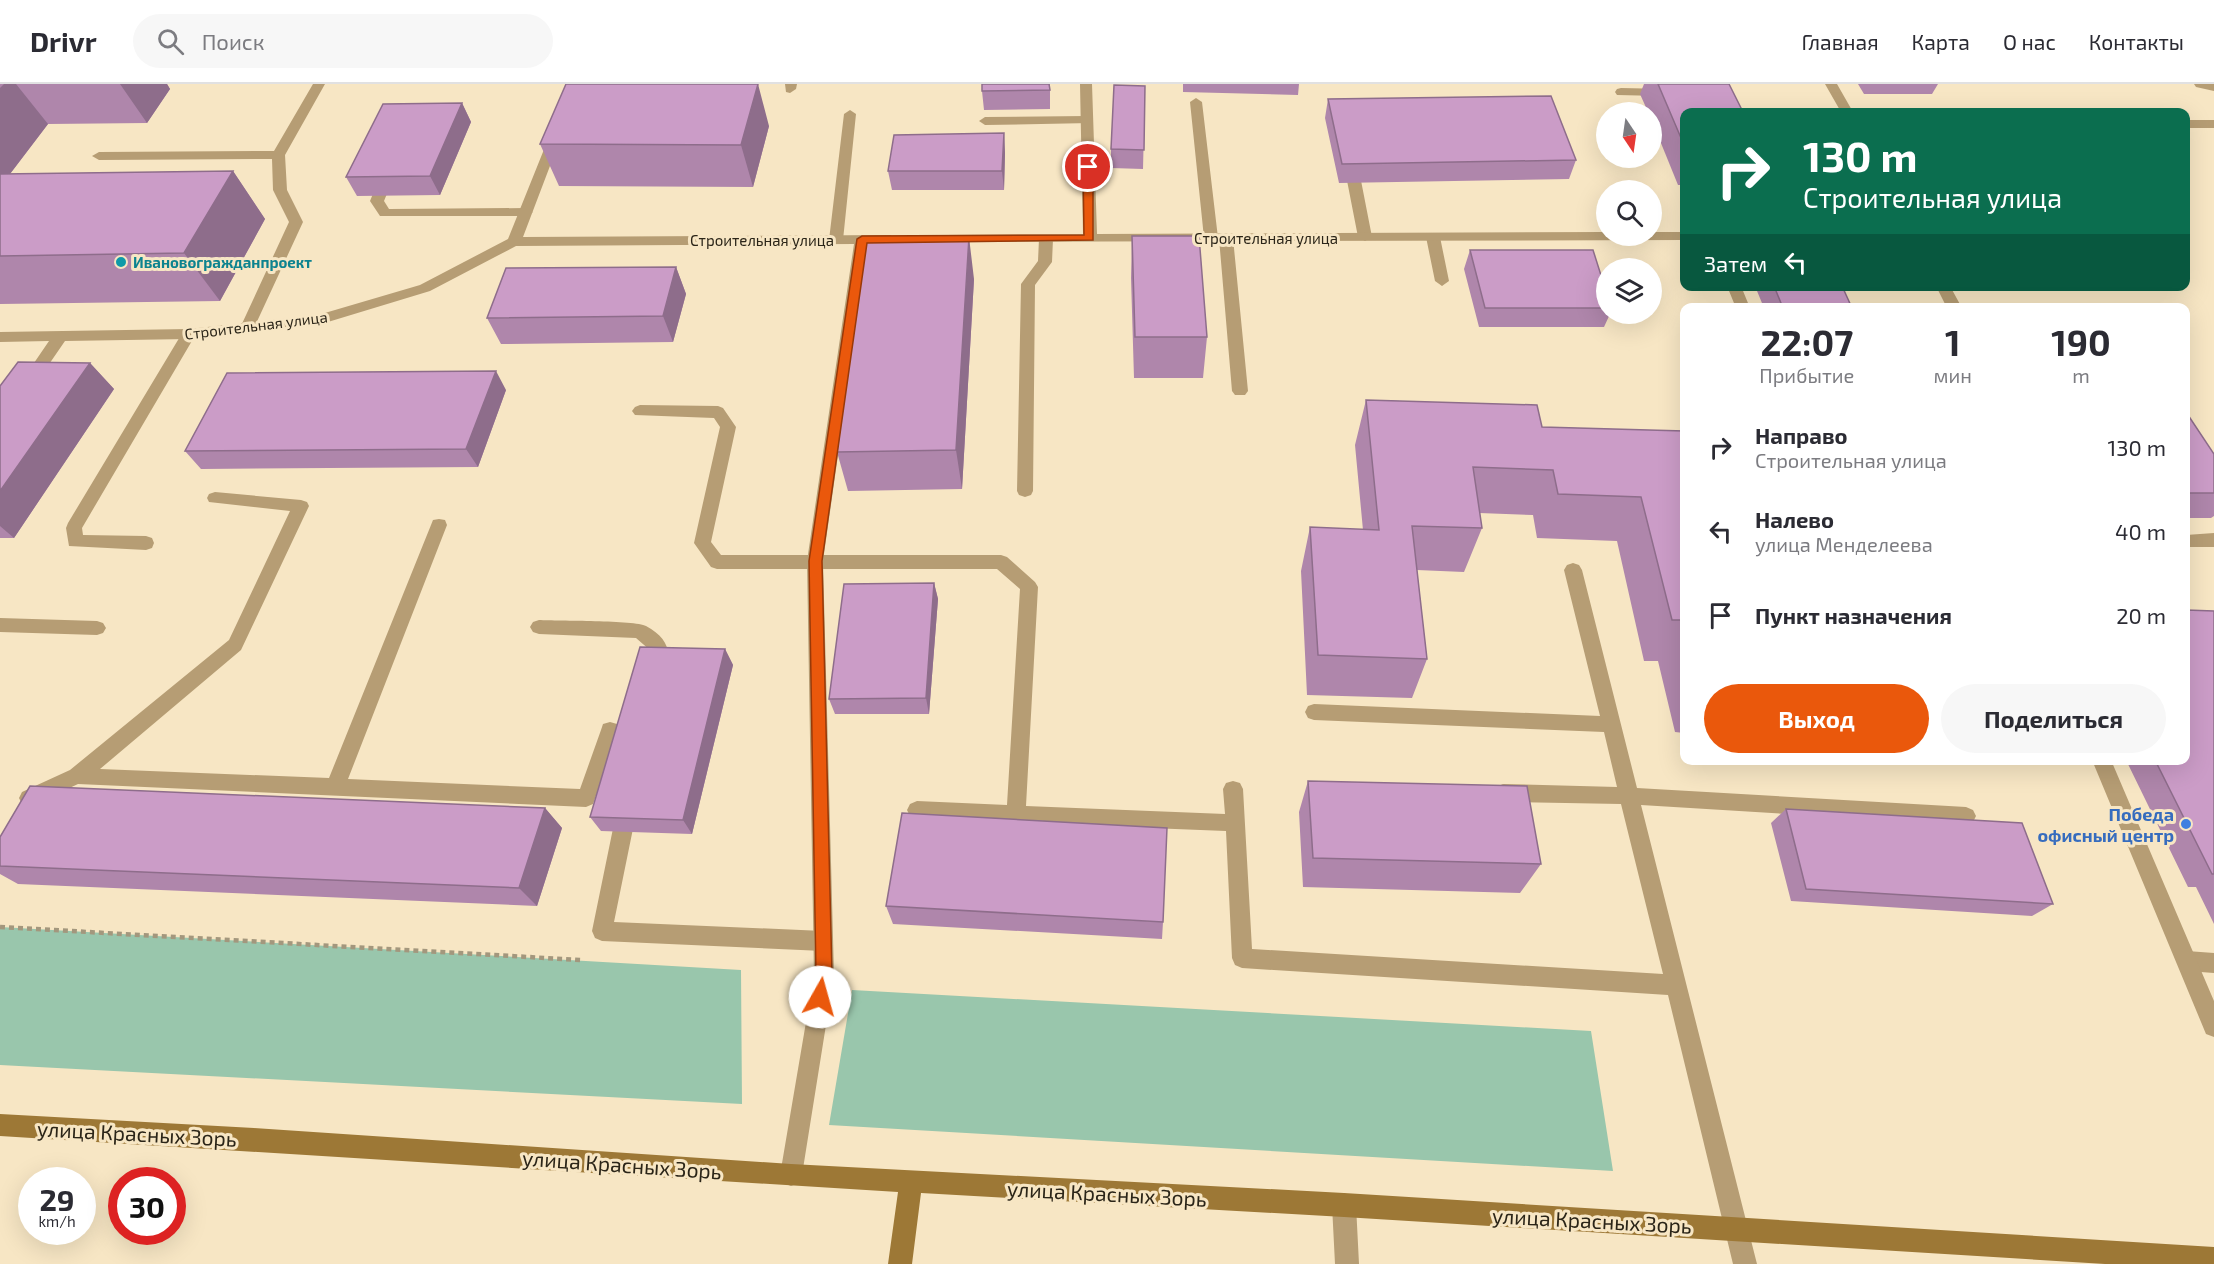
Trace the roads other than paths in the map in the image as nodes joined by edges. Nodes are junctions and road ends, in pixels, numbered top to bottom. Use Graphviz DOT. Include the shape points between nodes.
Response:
graph roads {
  1 [pos="319,84"];
  2 [pos="1086,84"];
  3 [pos="1831,84"];
  4 [pos="2200,84"];
  5 [pos="2214,87"];
  6 [pos="1621,92"];
  7 [pos="1196,102"];
  8 [pos="1845,108"];
  9 [pos="850,114"];
  10 [pos="1087,120"];
  11 [pos="985,121"];
  12 [pos="560,124"];
  13 [pos="2190,124"];
  14 [pos="2214,124"];
  15 [pos="1680,126"];
  16 [pos="1347,146"];
  17 [pos="278,155"];
  18 [pos="99,156"];
  19 [pos="393,160"];
  20 [pos="526,212"];
  21 [pos="1680,236"];
  22 [pos="1365,237"];
  23 [pos="1433,237"];
  24 [pos="1090,238"];
  25 [pos="1218,238"];
  26 [pos="862,239"];
  27 [pos="908,239"];
  28 [pos="931,239"];
  29 [pos="1046,239"];
  30 [pos="836,240"];
  31 [pos="514,242"];
  32 [pos="1442,281"];
  33 [pos="247,328"];
  34 [pos="189,334"];
  35 [pos="0,337"];
  36 [pos="60,337"];
  37 [pos="1240,391"];
  38 [pos="20,395"];
  39 [pos="640,411"];
  40 [pos="1025,491"];
  41 [pos="215,498"];
  42 [pos="440,525"];
  43 [pos="2214,540"];
  44 [pos="2190,541"];
  45 [pos="146,543"];
  46 [pos="815,561"];
  47 [pos="1573,570"];
  48 [pos="0,624"];
  49 [pos="539,627"];
  50 [pos="97,628"];
  51 [pos="651,693"];
  52 [pos="1314,712"];
  53 [pos="1612,724"];
  54 [pos="610,730"];
  55 [pos="2103,765"];
  56 [pos="77,776"];
  57 [pos="335,787"];
  58 [pos="1233,789"];
  59 [pos="1487,792"];
  60 [pos="630,795"];
  61 [pos="1630,796"];
  62 [pos="917,810"];
  63 [pos="1016,814"];
  64 [pos="18,815"];
  65 [pos="1966,816"];
  66 [pos="1234,823"];
  67 [pos="823,941"];
  68 [pos="2187,961"];
  69 [pos="2214,963"];
  70 [pos="1677,985"];
  71 [pos="2214,1026"];
  72 [pos="0,1125"];
  73 [pos="791,1175"];
  74 [pos="911,1182"];
  75 [pos="1344,1205"];
  76 [pos="1737,1228"];
  77 [pos="2214,1259"];
  78 [pos="900,1264"];
  79 [pos="1347,1264"];
  80 [pos="1745,1264"];
  1 -- 17 [label="street"];
  2 -- 10 [label="street"];
  3 -- 8 [label="street"];
  4 -- 5 [label="street"];
  6 -- 15 [label="street" via="1664,92"];
  7 -- 25 [label="street"];
  9 -- 30 [label="street"];
  10 -- 11 [label="street"];
  10 -- 24 [label="street"];
  12 -- 20 [label="street"];
  13 -- 14 [label="street"];
  16 -- 22 [label="street"];
  17 -- 18 [label="street"];
  17 -- 33 [label="street" via="280,190 296,222"];
  19 -- 20 [label="street" via="377,201 385,213"];
  20 -- 31 [label="street"];
  21 -- 23 [label="street, Строительная улица"];
  22 -- 23 [label="street, Строительная улица"];
  22 -- 25 [label="street, Строительная улица"];
  23 -- 32 [label="street"];
  24 -- 25 [label="street, Строительная улица"];
  24 -- 29 [label="street, Строительная улица"];
  25 -- 37 [label="street"];
  26 -- 27 [label="street, Строительная улица"];
  26 -- 30 [label="street, Строительная улица"];
  26 -- 46 [label="street"];
  28 -- 29 [label="street, Строительная улица"];
  29 -- 40 [label="street" via="1045,262 1028,284"];
  30 -- 31 [label="street, Строительная улица"];
  31 -- 33 [label="street, Строительная улица" via="425,288 318,320"];
  33 -- 34 [label="street, Строительная улица"];
  34 -- 36 [label="street, Строительная улица"];
  34 -- 45 [label="street" via="74,528 75,542"];
  35 -- 36 [label="street, Строительная улица"];
  36 -- 38 [label="street"];
  39 -- 46 [label="street" via="718,412 728,427 702,543 717,561"];
  41 -- 56 [label="street" via="301,506 235,645"];
  42 -- 57 [label="street"];
  43 -- 44 [label="street"];
  46 -- 63 [label="street" via="1001,562 1029,587"];
  46 -- 67 [label="street"];
  47 -- 53 [label="street"];
  48 -- 50 [label="street"];
  49 -- 51 [label="street" via="640,631 660,648"];
  52 -- 53 [label="street"];
  53 -- 61 [label="street"];
  54 -- 57 [label="street" via="586,798"];
  55 -- 68 [label="street"];
  56 -- 57 [label="street"];
  56 -- 64 [label="street" via="30,796"];
  58 -- 66 [label="street"];
  59 -- 61 [label="street"];
  60 -- 67 [label="street" via="602,931"];
  61 -- 65 [label="street"];
  61 -- 70 [label="street"];
  62 -- 63 [label="street"];
  63 -- 66 [label="street"];
  66 -- 70 [label="street" via="1242,958"];
  67 -- 73 [label="street" via="824,975"];
  68 -- 69 [label="street"];
  68 -- 71 [label="street"];
  70 -- 76 [label="street"];
  72 -- 73 [label="street, улица Красных Зорь"];
  73 -- 74 [label="street, улица Красных Зорь"];
  74 -- 75 [label="street, улица Красных Зорь"];
  74 -- 78 [label="street"];
  75 -- 76 [label="street, улица Красных Зорь"];
  75 -- 79 [label="street"];
  76 -- 77 [label="street, улица Красных Зорь"];
  76 -- 80 [label="street"];
}
